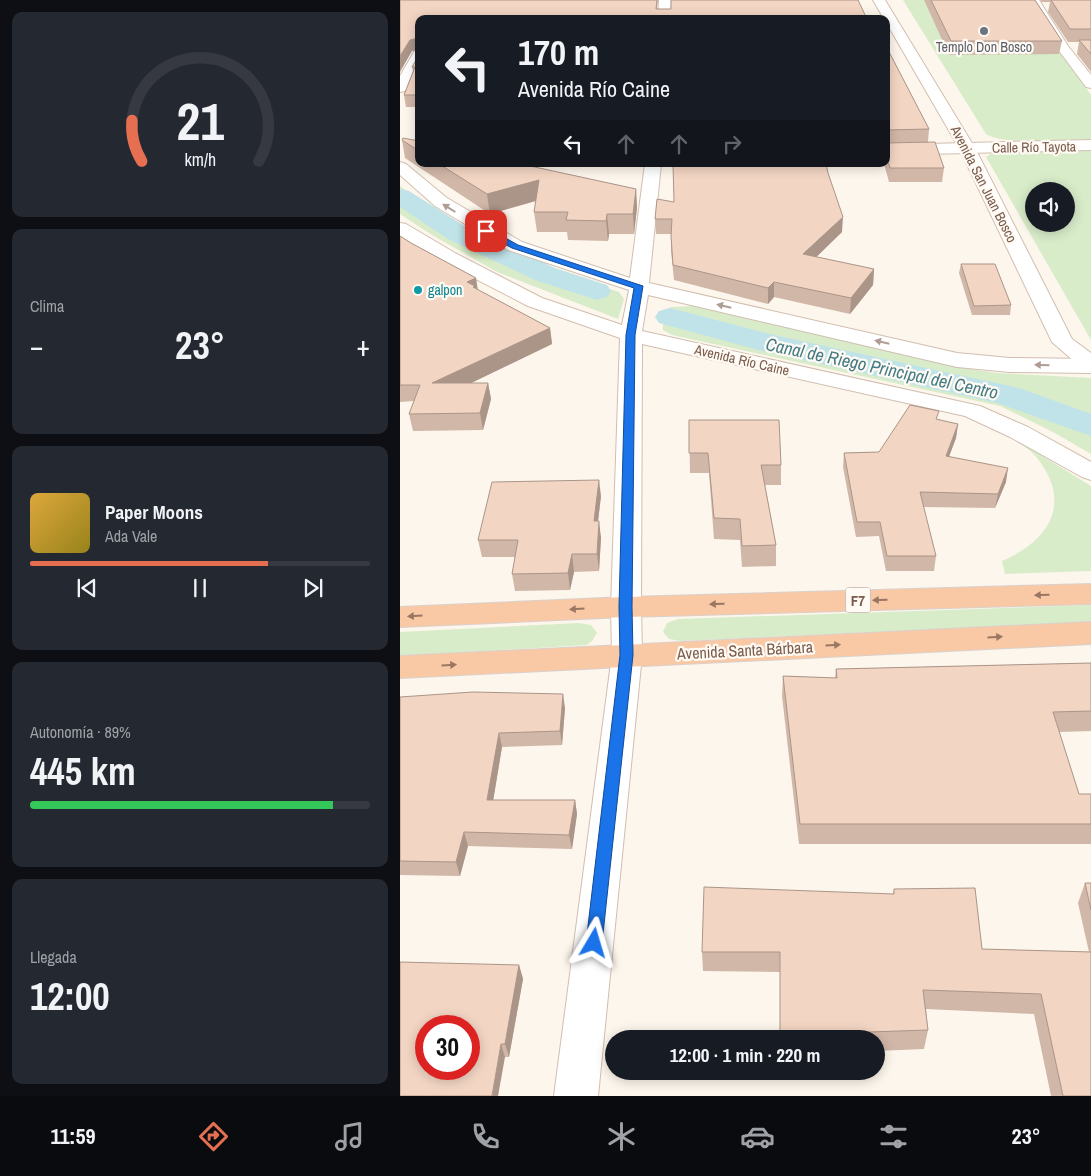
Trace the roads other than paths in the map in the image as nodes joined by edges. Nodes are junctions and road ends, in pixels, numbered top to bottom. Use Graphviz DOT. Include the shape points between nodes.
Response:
graph roads {
  1 [pos="665,0"];
  2 [pos="879,0"];
  3 [pos="1040,5"];
  4 [pos="664,15"];
  5 [pos="888,15"];
  6 [pos="890,18"];
  7 [pos="1063,48"];
  8 [pos="1082,48"];
  9 [pos="415,62"];
  10 [pos="1091,84"];
  11 [pos="400,88"];
  12 [pos="1091,145"];
  13 [pos="967,148"];
  14 [pos="890,150"];
  15 [pos="403,160"];
  16 [pos="653,167"];
  17 [pos="400,228"];
  18 [pos="638,286"];
  19 [pos="630,335"];
  20 [pos="1091,365"];
  21 [pos="1091,472"];
  22 [pos="1091,594"];
  23 [pos="626,607"];
  24 [pos="400,617"];
  25 [pos="1091,633"];
  26 [pos="627,655"];
  27 [pos="400,667"];
  28 [pos="576,1096"];
  1 -- 4 [label="street"];
  2 -- 5 [label="street, Avenida San Juan Bosco"];
  3 -- 7 [label="street"];
  6 -- 13 [label="street, Avenida San Juan Bosco"];
  7 -- 8 [label="street"];
  7 -- 10 [label="street"];
  9 -- 11 [label="street"];
  12 -- 13 [label="street, Calle Río Tayota"];
  13 -- 14 [label="street, Calle Río Tayota"];
  13 -- 20 [label="street, Avenida San Juan Bosco" via="1063,342"];
  18 -- 15 [label="street, one-way" via="515,246 441,202"];
  16 -- 18 [label="street"];
  17 -- 19 [label="street, Avenida Río Caine" via="535,302"];
  18 -- 19 [label="street"];
  20 -- 18 [label="street, one-way" via="1010,365 957,360"];
  19 -- 21 [label="street, Avenida Río Caine" via="972,411 1019,432"];
  19 -- 23 [label="street"];
  22 -- 23 [label="highway, F7, one-way"];
  23 -- 24 [label="highway, F7, one-way"];
  23 -- 26 [label="street"];
  26 -- 25 [label="highway, Avenida Santa Bárbara, one-way"];
  27 -- 26 [label="highway, Avenida Santa Bárbara, one-way"];
  26 -- 28 [label="street"];
}
